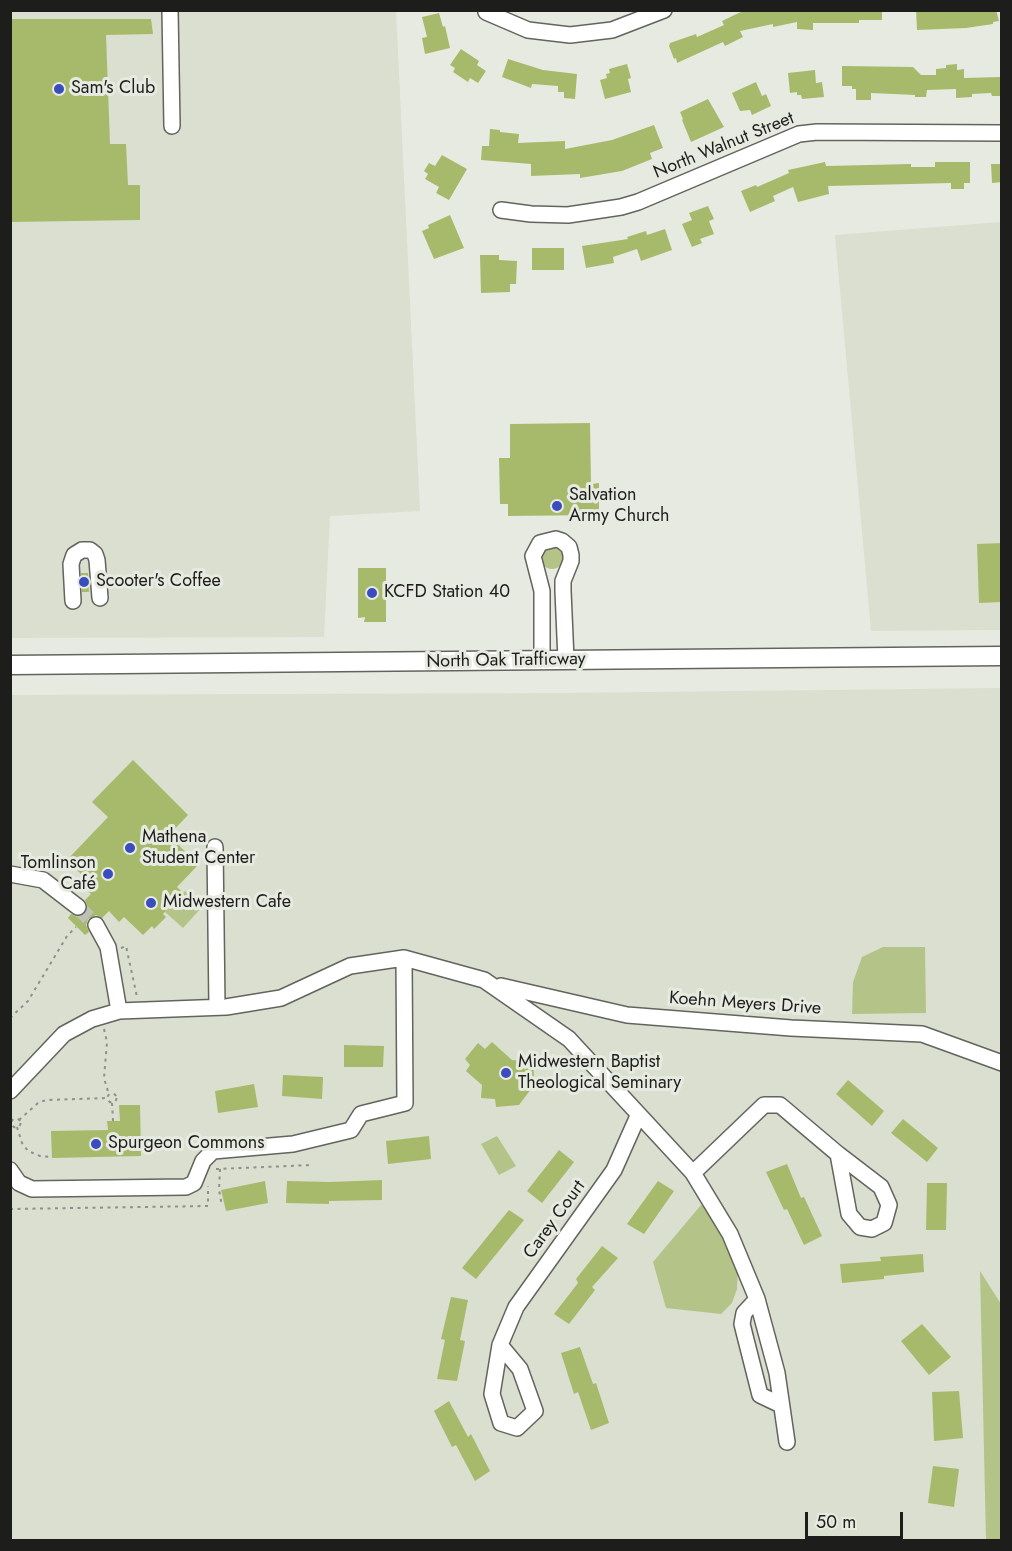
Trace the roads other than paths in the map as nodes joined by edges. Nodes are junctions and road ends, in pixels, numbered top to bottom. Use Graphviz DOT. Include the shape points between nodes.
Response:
graph roads {
  1 [pos="170,10"];
  2 [pos="664,10"];
  3 [pos="486,12"];
  4 [pos="172,126"];
  5 [pos="1002,133"];
  6 [pos="501,210"];
  7 [pos="100,598"];
  8 [pos="73,601"];
  9 [pos="1002,656"];
  10 [pos="542,660"];
  11 [pos="566,660"];
  12 [pos="10,665"];
  13 [pos="215,847"];
  14 [pos="10,874"];
  15 [pos="78,907"];
  16 [pos="96,925"];
  17 [pos="404,958"];
  18 [pos="484,980"];
  19 [pos="217,1007"];
  20 [pos="119,1011"];
  21 [pos="1002,1063"];
  22 [pos="10,1091"];
  23 [pos="638,1116"];
  24 [pos="838,1154"];
  25 [pos="10,1170"];
  26 [pos="693,1173"];
  27 [pos="757,1299"];
  28 [pos="500,1345"];
  29 [pos="781,1405"];
  30 [pos="787,1442"];
  1 -- 4 [label="street"];
  2 -- 3 [label="street" via="612,30 570,35 528,30"];
  5 -- 6 [label="street, North Walnut Street" via="799,134 621,207 567,215"];
  7 -- 8 [label="street" via="98,560 90,550 82,550 74,555 71,564"];
  9 -- 11 [label="main road, North Oak Trafficway"];
  10 -- 11 [label="main road, North Oak Trafficway"];
  10 -- 11 [label="street" via="542,591 533,556 540,543 556,539 572,555 563,581"];
  10 -- 12 [label="main road, North Oak Trafficway"];
  13 -- 19 [label="street"];
  14 -- 15 [label="street" via="43,880"];
  16 -- 20 [label="street" via="108,947"];
  17 -- 18 [label="street, Koehn Meyers Drive"];
  17 -- 19 [label="street" via="350,966 281,998"];
  17 -- 25 [label="street" via="405,1103 362,1114 351,1130 292,1144 213,1151 203,1161 194,1184 186,1187 32,1189 19,1183"];
  18 -- 21 [label="street, Koehn Meyers Drive" via="627,1015 922,1034"];
  18 -- 23 [label="street" via="568,1039"];
  19 -- 20 [label="street"];
  20 -- 22 [label="street" via="92,1019 64,1034"];
  23 -- 26 [label="street"];
  23 -- 28 [label="street, Carey Court" via="614,1170 516,1307"];
  24 -- 24 [label="street" via="881,1187 889,1205 884,1223 872,1229 860,1227 849,1214"];
  24 -- 26 [label="street" via="780,1105 765,1105"];
  26 -- 27 [label="street" via="730,1234"];
  27 -- 29 [label="street" via="777,1373"];
  27 -- 29 [label="street" via="744,1313 742,1324 760,1395"];
  28 -- 28 [label="street, Carey Court" via="492,1394 501,1423 517,1428 535,1411 520,1369"];
  29 -- 30 [label="street"];
}
